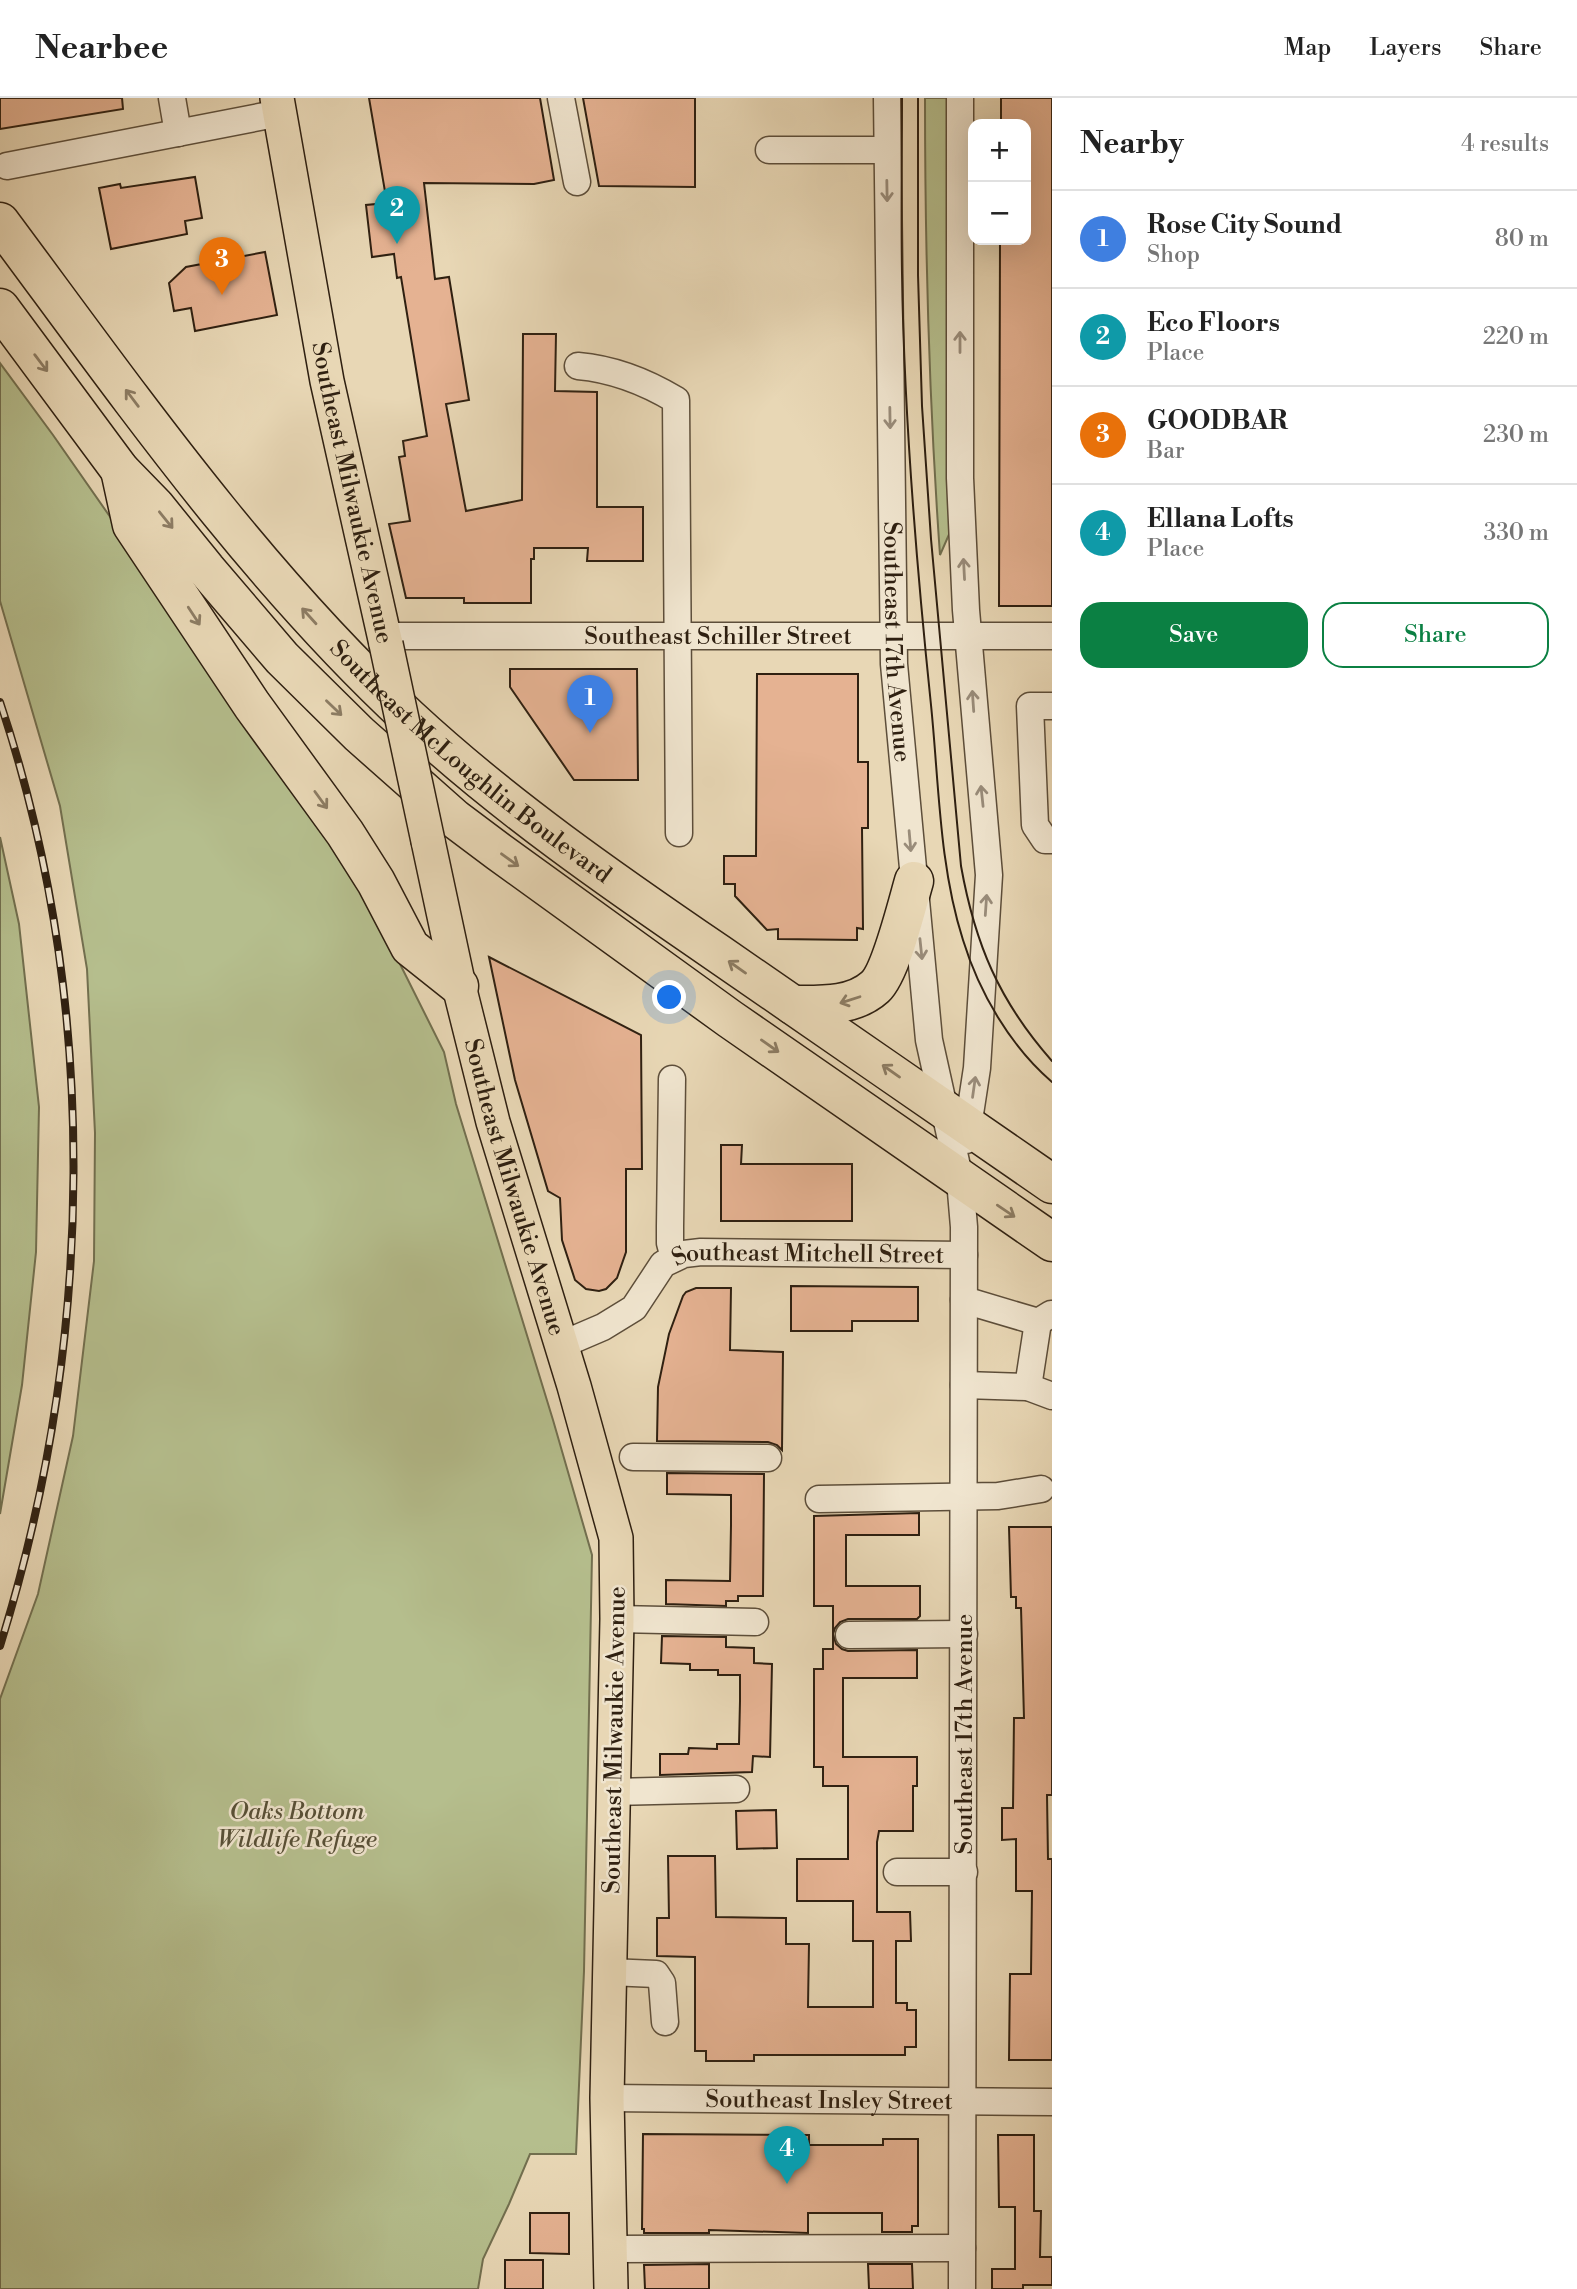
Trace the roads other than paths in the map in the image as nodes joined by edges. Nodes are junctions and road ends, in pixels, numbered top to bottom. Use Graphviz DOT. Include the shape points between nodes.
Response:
graph roads {
  1 [pos="172,98"];
  2 [pos="561,98"];
  3 [pos="887,98"];
  4 [pos="960,98"];
  5 [pos="278,106"];
  6 [pos="178,133"];
  7 [pos="769,150"];
  8 [pos="887,150"];
  9 [pos="7,166"];
  10 [pos="577,182"];
  11 [pos="0,222"];
  12 [pos="0,308"];
  13 [pos="578,366"];
  14 [pos="120,470"];
  15 [pos="677,636"];
  16 [pos="1052,636"];
  17 [pos="894,638"];
  18 [pos="968,638"];
  19 [pos="385,640"];
  20 [pos="1052,706"];
  21 [pos="679,833"];
  22 [pos="1052,840"];
  23 [pos="914,881"];
  24 [pos="459,986"];
  25 [pos="793,1005"];
  26 [pos="671,1079"];
  27 [pos="957,1120"];
  28 [pos="960,1180"];
  29 [pos="1052,1184"];
  30 [pos="1052,1242"];
  31 [pos="964,1255"];
  32 [pos="674,1258"];
  33 [pos="964,1300"];
  34 [pos="1045,1318"];
  35 [pos="561,1345"];
  36 [pos="964,1385"];
  37 [pos="1040,1391"];
  38 [pos="633,1457"];
  39 [pos="768,1458"];
  40 [pos="1041,1489"];
  41 [pos="964,1497"];
  42 [pos="819,1499"];
  43 [pos="617,1619"];
  44 [pos="755,1622"];
  45 [pos="964,1634"];
  46 [pos="849,1635"];
  47 [pos="736,1788"];
  48 [pos="613,1792"];
  49 [pos="897,1872"];
  50 [pos="964,1872"];
  51 [pos="609,1972"];
  52 [pos="665,2022"];
  53 [pos="607,2098"];
  54 [pos="963,2102"];
  55 [pos="1052,2102"];
  56 [pos="962,2248"];
  57 [pos="612,2249"];
  58 [pos="611,2289"];
  59 [pos="962,2289"];
  1 -- 6 [label="street"];
  2 -- 10 [label="street"];
  3 -- 8 [label="street, Southeast 17th Avenue"];
  18 -- 4 [label="street, Southeast 17th Avenue, one-way" via="960,478"];
  5 -- 6 [label="street"];
  5 -- 19 [label="main road, Southeast Milwaukie Avenue" via="327,381"];
  6 -- 9 [label="street"];
  7 -- 8 [label="street"];
  8 -- 17 [label="street, Southeast 17th Avenue, one-way"];
  25 -- 11 [label="highway, Southeast McLoughlin Boulevard, one-way" via="562,844 469,770 352,663 172,453"];
  12 -- 14 [label="highway, Southeast McLoughlin Boulevard, one-way"];
  13 -- 15 [label="street" via="652,386 676,400"];
  14 -- 24 [label="highway, one-way" via="132,525 345,833 410,947"];
  14 -- 28 [label="highway, Southeast McLoughlin Boulevard, one-way" via="282,658 456,819"];
  15 -- 17 [label="street, Southeast Schiller Street"];
  15 -- 19 [label="street, Southeast Schiller Street"];
  15 -- 21 [label="street"];
  16 -- 18 [label="street, Southeast Schiller Street"];
  17 -- 18 [label="street, Southeast Schiller Street"];
  17 -- 23 [label="street, Southeast 17th Avenue, one-way"];
  27 -- 18 [label="street, Southeast 17th Avenue, one-way" via="977,1068 989,875"];
  19 -- 24 [label="main road, Southeast Milwaukie Avenue, bridge"];
  20 -- 22 [label="street" via="1030,706 1035,825 1045,840"];
  23 -- 25 [label="highway, one-way" via="885,972 876,986 834,1005"];
  23 -- 27 [label="street, Southeast 17th Avenue, one-way" via="929,1040"];
  24 -- 35 [label="main road, Southeast Milwaukie Avenue" via="493,1122"];
  27 -- 25 [label="highway, Southeast McLoughlin Boulevard, one-way"];
  26 -- 32 [label="street" via="670,1235"];
  27 -- 28 [label="street, Southeast 17th Avenue"];
  27 -- 29 [label="highway, Southeast McLoughlin Boulevard"];
  28 -- 30 [label="highway, Southeast McLoughlin Boulevard, one-way"];
  28 -- 31 [label="street, Southeast 17th Avenue"];
  31 -- 32 [label="street, Southeast Mitchell Street" via="701,1252"];
  31 -- 33 [label="street, Southeast 17th Avenue"];
  32 -- 35 [label="street, Southeast Mitchell Street" via="663,1264 635,1308"];
  33 -- 34 [label="street"];
  33 -- 36 [label="street, Southeast 17th Avenue"];
  34 -- 37 [label="street"];
  35 -- 43 [label="main road, Southeast Milwaukie Avenue" via="616,1538"];
  36 -- 37 [label="street"];
  36 -- 41 [label="street, Southeast 17th Avenue"];
  38 -- 39 [label="street"];
  40 -- 41 [label="street"];
  41 -- 42 [label="street"];
  41 -- 45 [label="street, Southeast 17th Avenue"];
  43 -- 44 [label="street"];
  43 -- 48 [label="main road, Southeast Milwaukie Avenue"];
  45 -- 46 [label="street"];
  45 -- 50 [label="street, Southeast 17th Avenue"];
  47 -- 48 [label="street"];
  48 -- 51 [label="main road, Southeast Milwaukie Avenue"];
  49 -- 50 [label="street"];
  50 -- 54 [label="street, Southeast 17th Avenue"];
  51 -- 52 [label="street" via="656,1974 662,1983"];
  51 -- 53 [label="main road, Southeast Milwaukie Avenue"];
  53 -- 54 [label="street, Southeast Insley Street"];
  53 -- 57 [label="main road, Southeast Milwaukie Avenue"];
  54 -- 55 [label="street, Southeast Insley Street"];
  54 -- 56 [label="street, Southeast 17th Avenue"];
  56 -- 57 [label="street"];
  56 -- 59 [label="street, Southeast 17th Avenue"];
  57 -- 58 [label="main road, Southeast Milwaukie Avenue"];
}
